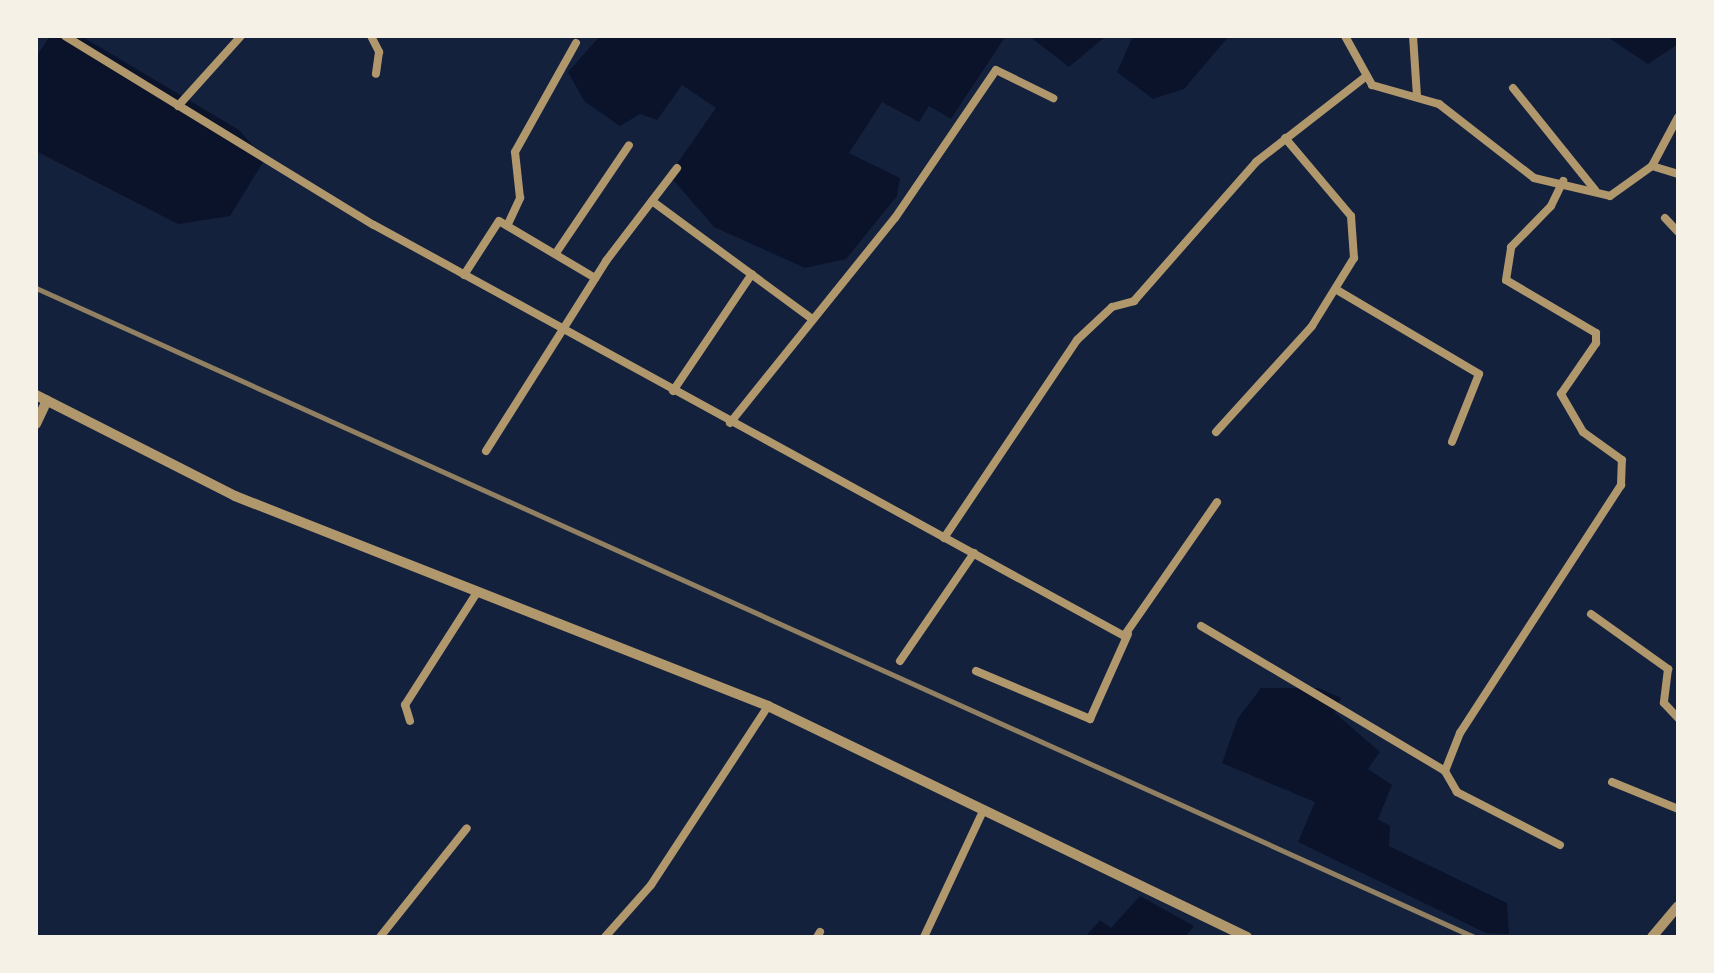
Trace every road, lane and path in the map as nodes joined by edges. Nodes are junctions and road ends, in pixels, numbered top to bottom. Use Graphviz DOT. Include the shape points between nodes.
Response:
graph roads {
  1 [pos="65,36"];
  2 [pos="241,36"];
  3 [pos="371,36"];
  4 [pos="1345,36"];
  5 [pos="1413,36"];
  6 [pos="576,43"];
  7 [pos="376,74"];
  8 [pos="1364,78"];
  9 [pos="1513,88"];
  10 [pos="1417,96"];
  11 [pos="1053,98"];
  12 [pos="178,106"];
  13 [pos="1678,117"];
  14 [pos="1285,138"];
  15 [pos="629,145"];
  16 [pos="1652,166"];
  17 [pos="677,168"];
  18 [pos="1678,174"];
  19 [pos="1563,181"];
  20 [pos="1598,194"];
  21 [pos="652,201"];
  22 [pos="1665,218"];
  23 [pos="508,224"];
  24 [pos="1678,232"];
  25 [pos="556,253"];
  26 [pos="752,274"];
  27 [pos="464,275"];
  28 [pos="595,278"];
  29 [pos="1337,290"];
  30 [pos="812,319"];
  31 [pos="562,328"];
  32 [pos="673,391"];
  33 [pos="36,395"];
  34 [pos="47,400"];
  35 [pos="730,423"];
  36 [pos="36,424"];
  37 [pos="1216,432"];
  38 [pos="1452,442"];
  39 [pos="486,451"];
  40 [pos="1217,502"];
  41 [pos="944,538"];
  42 [pos="974,553"];
  43 [pos="478,591"];
  44 [pos="1591,614"];
  45 [pos="1201,626"];
  46 [pos="1128,634"];
  47 [pos="900,661"];
  48 [pos="976,671"];
  49 [pos="768,706"];
  50 [pos="1678,718"];
  51 [pos="410,721"];
  52 [pos="1445,771"];
  53 [pos="1612,782"];
  54 [pos="1678,809"];
  55 [pos="983,811"];
  56 [pos="467,828"];
  57 [pos="1560,845"];
  58 [pos="1678,906"];
  59 [pos="380,937"];
  60 [pos="605,937"];
  61 [pos="924,937"];
  62 [pos="1247,937"];
  63 [pos="1652,937"];
  1 -- 12 [label="street"];
  2 -- 12 [label="street"];
  3 -- 7 [label="street" via="379,52"];
  4 -- 8 [label="street"];
  5 -- 10 [label="street"];
  6 -- 23 [label="street" via="515,152 520,198"];
  8 -- 10 [label="street"];
  8 -- 14 [label="street"];
  9 -- 20 [label="street"];
  10 -- 19 [label="street" via="1454,114 1534,178"];
  11 -- 30 [label="street" via="996,70 895,218"];
  12 -- 27 [label="street"];
  13 -- 16 [label="street"];
  14 -- 29 [label="street" via="1357,227 1354,258"];
  14 -- 41 [label="street" via="1134,301 1112,307 1077,340"];
  15 -- 25 [label="street"];
  16 -- 18 [label="street"];
  16 -- 20 [label="street" via="1622,192"];
  17 -- 21 [label="street"];
  19 -- 20 [label="street"];
  19 -- 52 [label="street" via="1551,206 1511,247 1506,280 1596,333 1596,343 1561,394 1583,432 1622,460 1621,485 1460,733"];
  21 -- 26 [label="street"];
  21 -- 28 [label="street"];
  22 -- 24 [label="street"];
  23 -- 25 [label="street"];
  23 -- 27 [label="street" via="491,224"];
  25 -- 28 [label="street"];
  26 -- 30 [label="street"];
  26 -- 32 [label="street"];
  27 -- 31 [label="street"];
  28 -- 31 [label="street"];
  29 -- 37 [label="street"];
  29 -- 38 [label="street" via="1479,374"];
  30 -- 35 [label="street"];
  31 -- 32 [label="street"];
  31 -- 39 [label="street"];
  32 -- 35 [label="street"];
  33 -- 34 [label="street"];
  34 -- 36 [label="street"];
  34 -- 43 [label="street" via="235,496"];
  35 -- 41 [label="street"];
  40 -- 46 [label="street"];
  41 -- 42 [label="street"];
  42 -- 46 [label="street"];
  42 -- 47 [label="street"];
  43 -- 49 [label="street"];
  43 -- 51 [label="street" via="405,705"];
  44 -- 50 [label="street" via="1668,669 1664,703"];
  45 -- 52 [label="street"];
  46 -- 48 [label="street" via="1090,719"];
  49 -- 55 [label="street"];
  49 -- 60 [label="street" via="651,885"];
  52 -- 57 [label="street" via="1457,792"];
  53 -- 54 [label="street"];
  55 -- 61 [label="street"];
  55 -- 62 [label="street"];
  56 -- 59 [label="street"];
  58 -- 63 [label="street"];
}
